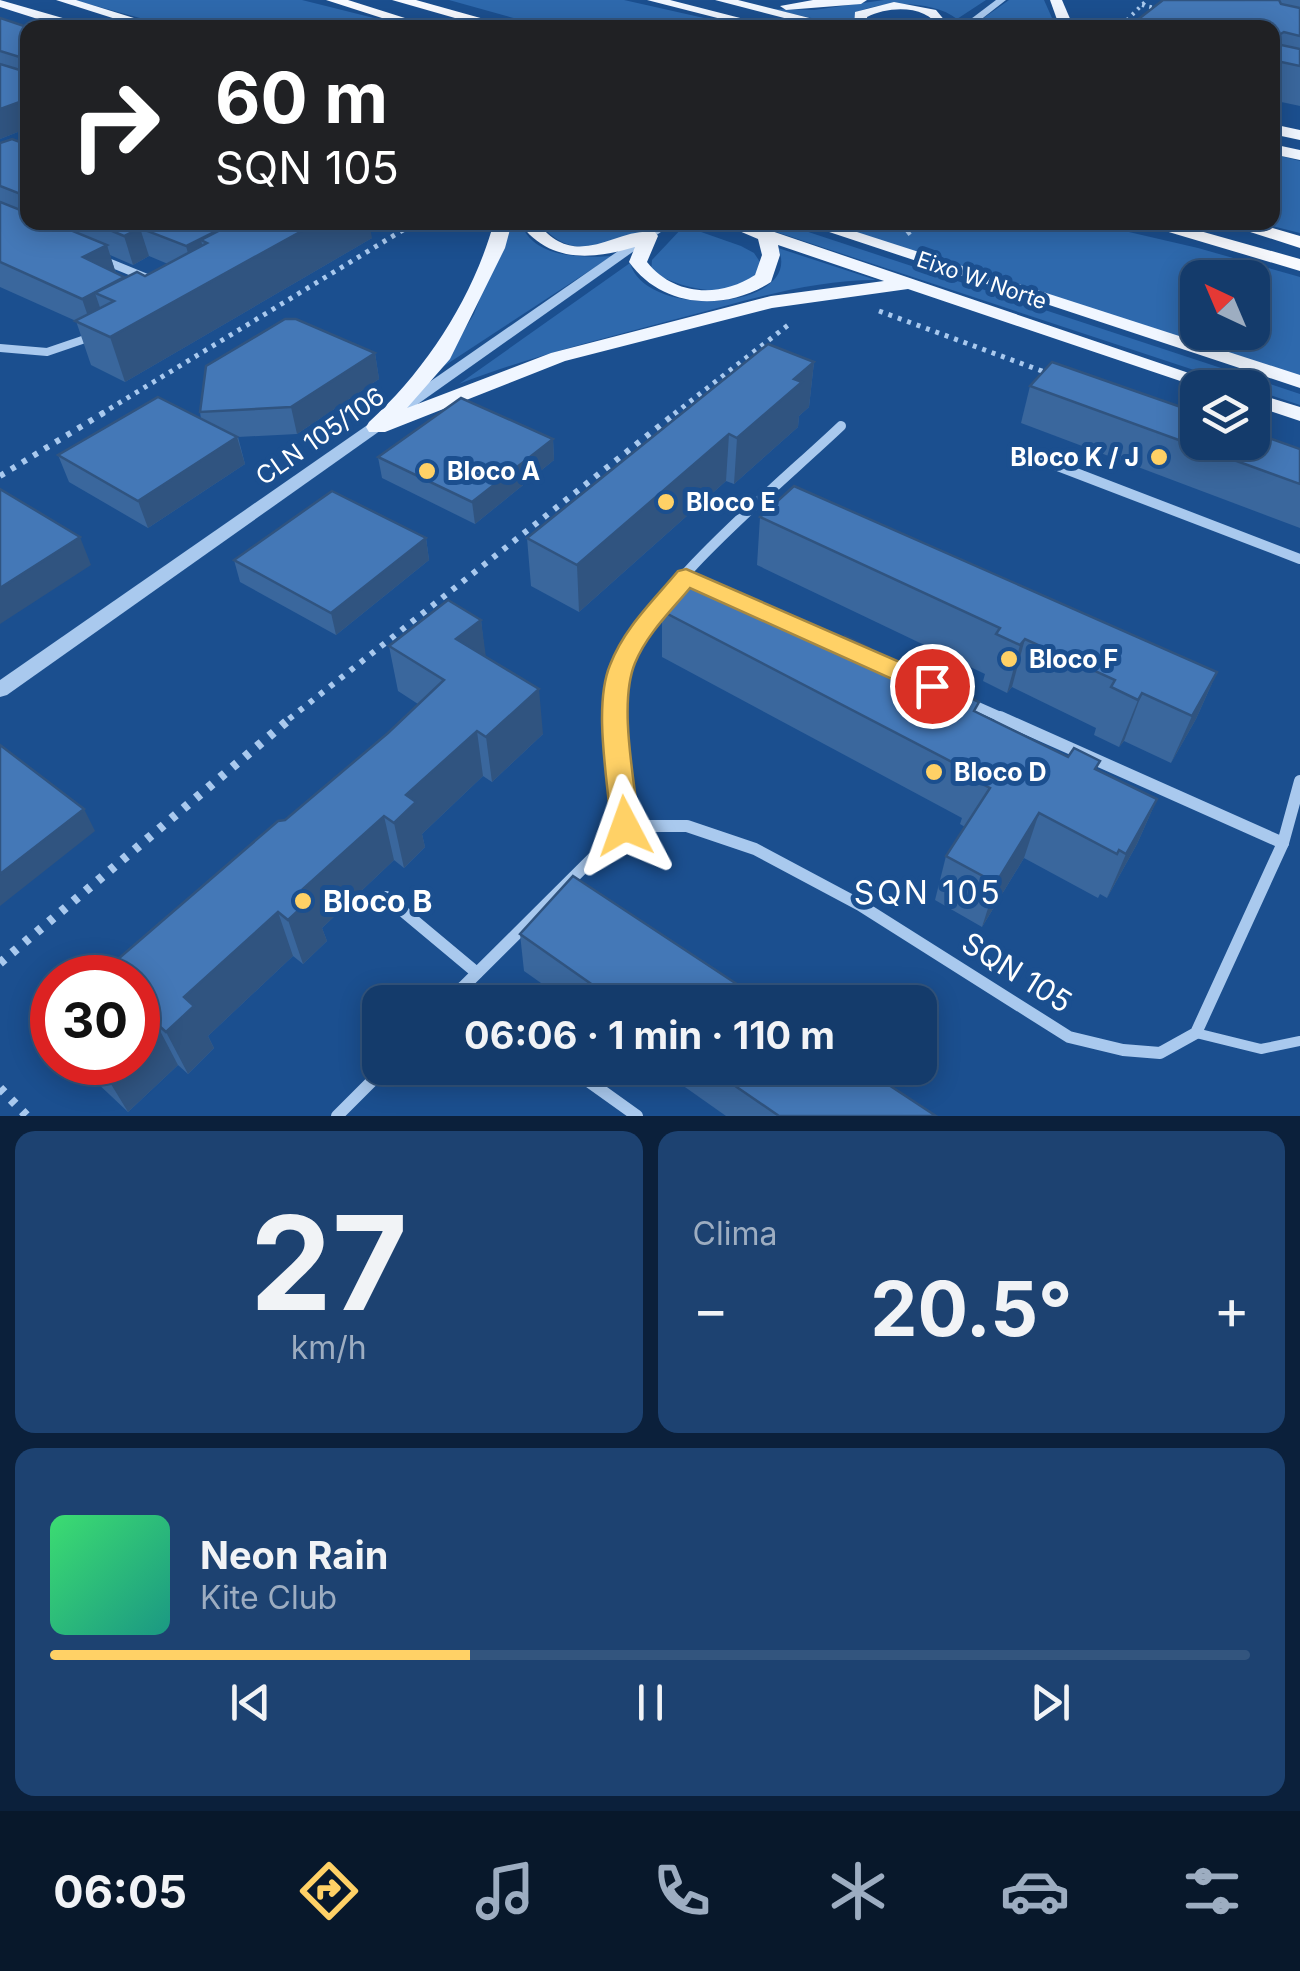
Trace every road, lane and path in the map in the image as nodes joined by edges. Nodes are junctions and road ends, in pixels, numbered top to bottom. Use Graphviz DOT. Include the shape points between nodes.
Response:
graph roads {
  1 [pos="62,0"];
  2 [pos="333,0"];
  3 [pos="399,0"];
  4 [pos="440,0"];
  5 [pos="653,0"];
  6 [pos="721,0"];
  7 [pos="861,0"];
  8 [pos="1002,0"];
  9 [pos="1147,0"];
  10 [pos="0,4"];
  11 [pos="1142,5"];
  12 [pos="755,8"];
  13 [pos="1165,10"];
  14 [pos="456,14"];
  15 [pos="55,20"];
  16 [pos="132,20"];
  17 [pos="403,20"];
  18 [pos="478,20"];
  19 [pos="738,20"];
  20 [pos="808,20"];
  21 [pos="860,20"];
  22 [pos="941,20"];
  23 [pos="974,20"];
  24 [pos="1128,20"];
  25 [pos="403,230"];
  26 [pos="501,230"];
  27 [pos="535,230"];
  28 [pos="657,230"];
  29 [pos="749,230"];
  30 [pos="832,230"];
  31 [pos="1172,230"];
  32 [pos="1257,230"];
  33 [pos="648,236"];
  34 [pos="766,236"];
  35 [pos="1300,242"];
  36 [pos="89,254"];
  37 [pos="1300,266"];
  38 [pos="912,282"];
  39 [pos="160,283"];
  40 [pos="867,307"];
  41 [pos="802,316"];
  42 [pos="96,335"];
  43 [pos="0,348"];
  44 [pos="1180,374"];
  45 [pos="1054,376"];
  46 [pos="1300,382"];
  47 [pos="1270,404"];
  48 [pos="1300,414"];
  49 [pos="378,426"];
  50 [pos="841,426"];
  51 [pos="1029,455"];
  52 [pos="0,476"];
  53 [pos="1296,557"];
  54 [pos="686,577"];
  55 [pos="704,585"];
  56 [pos="867,658"];
  57 [pos="0,690"];
  58 [pos="1300,781"];
  59 [pos="625,826"];
  60 [pos="1283,844"];
  61 [pos="386,897"];
  62 [pos="0,962"];
  63 [pos="477,973"];
  64 [pos="465,985"];
  65 [pos="1196,1033"];
  66 [pos="1300,1040"];
  67 [pos="368,1085"];
  68 [pos="594,1085"];
  69 [pos="0,1088"];
  70 [pos="28,1116"];
  71 [pos="338,1116"];
  72 [pos="637,1116"];
  1 -- 16 [label="main road"];
  2 -- 17 [label="highway"];
  3 -- 14 [label="highway"];
  4 -- 14 [label="highway"];
  5 -- 19 [label="main road"];
  6 -- 12 [label="main road"];
  7 -- 12 [label="main road"];
  8 -- 23 [label="street"];
  9 -- 11 [label="path"];
  10 -- 15 [label="main road"];
  11 -- 13 [label="path"];
  11 -- 24 [label="path"];
  12 -- 20 [label="main road"];
  14 -- 18 [label="highway"];
  21 -- 22 [label="main road" via="864,12 897,6"];
  25 -- 52 [label="path"];
  26 -- 49 [label="main road" via="440,359"];
  27 -- 33 [label="main road" via="549,243 589,252"];
  28 -- 33 [label="street, CLN 105/106"];
  29 -- 34 [label="main road, Eixo W Norte"];
  30 -- 46 [label="main road, Eixo W Norte"];
  31 -- 37 [label="highway"];
  32 -- 35 [label="highway"];
  33 -- 34 [label="main road" via="638,262 645,273 696,296 755,286 770,265"];
  33 -- 49 [label="street, CLN 105/106"];
  34 -- 38 [label="main road, Eixo W Norte"];
  36 -- 39 [label="street"];
  38 -- 44 [label="main road, Eixo W Norte"];
  38 -- 49 [label="main road" via="771,302 558,357"];
  40 -- 45 [label="path"];
  41 -- 62 [label="path" via="354,665"];
  42 -- 43 [label="street" via="47,352"];
  47 -- 48 [label="main road"];
  49 -- 57 [label="street, CLN 105/106"];
  50 -- 54 [label="street"];
  51 -- 53 [label="street"];
  54 -- 55 [label="street"];
  54 -- 59 [label="street" via="638,634 621,667 615,699"];
  56 -- 60 [label="street"];
  58 -- 60 [label="street"];
  59 -- 63 [label="street"];
  59 -- 65 [label="street, SQN 105" via="687,826 755,849 860,904 1069,1037 1160,1052"];
  60 -- 65 [label="street"];
  61 -- 63 [label="street"];
  63 -- 64 [label="street"];
  65 -- 66 [label="lane" via="1255,1050"];
  67 -- 71 [label="street"];
  68 -- 72 [label="street"];
  69 -- 70 [label="path"];
}
